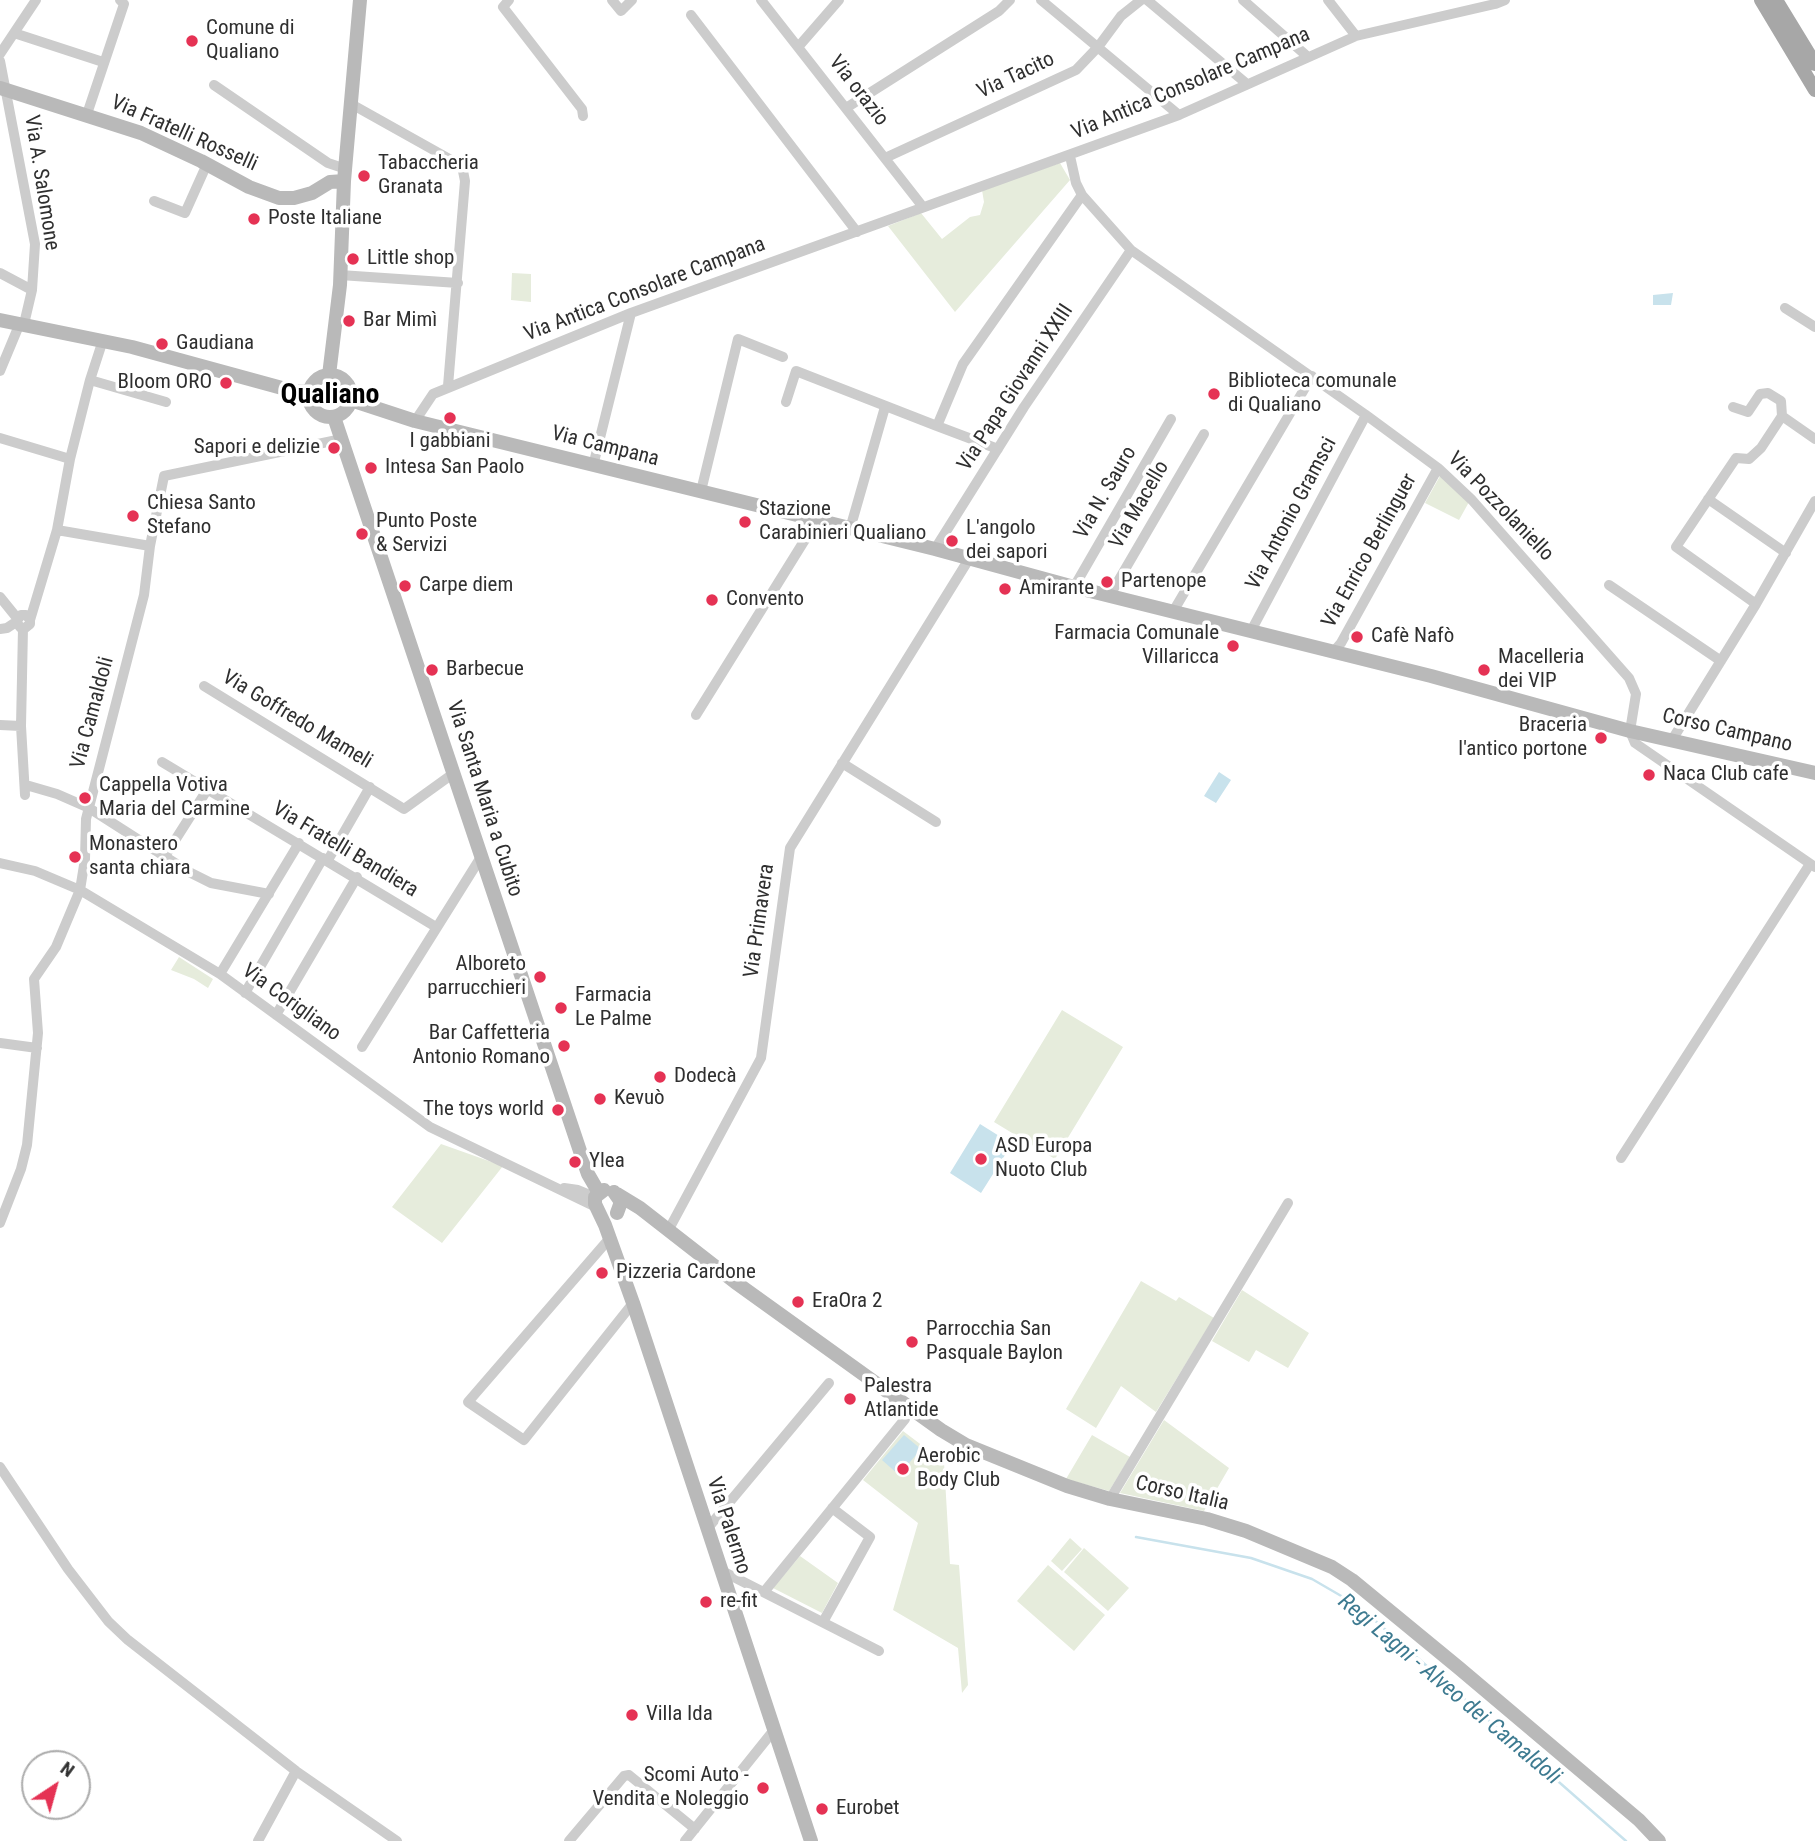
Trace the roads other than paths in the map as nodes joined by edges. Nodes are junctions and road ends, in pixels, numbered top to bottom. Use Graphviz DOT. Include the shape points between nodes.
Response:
graph roads {
  1 [pos="36,0"];
  2 [pos="360,0"];
  3 [pos="509,0"];
  4 [pos="612,0"];
  5 [pos="632,0"];
  6 [pos="761,0"];
  7 [pos="839,0"];
  8 [pos="1010,0"];
  9 [pos="1041,0"];
  10 [pos="1141,0"];
  11 [pos="1147,0"];
  12 [pos="1243,0"];
  13 [pos="1328,0"];
  14 [pos="1505,0"];
  15 [pos="1761,0"];
  16 [pos="1776,0"];
  17 [pos="122,2"];
  18 [pos="691,15"];
  19 [pos="14,33"];
  20 [pos="1356,36"];
  21 [pos="799,47"];
  22 [pos="1098,47"];
  23 [pos="0,54"];
  24 [pos="1308,57"];
  25 [pos="0,61"];
  26 [pos="103,62"];
  27 [pos="1810,68"];
  28 [pos="1247,84"];
  29 [pos="214,85"];
  30 [pos="3,89"];
  31 [pos="1815,90"];
  32 [pos="353,106"];
  33 [pos="846,108"];
  34 [pos="87,114"];
  35 [pos="1179,115"];
  36 [pos="583,116"];
  37 [pos="1070,156"];
  38 [pos="885,158"];
  39 [pos="206,164"];
  40 [pos="345,175"];
  41 [pos="1083,195"];
  42 [pos="154,201"];
  43 [pos="923,207"];
  44 [pos="857,232"];
  45 [pos="1131,250"];
  46 [pos="0,273"];
  47 [pos="340,275"];
  48 [pos="458,284"];
  49 [pos="32,290"];
  50 [pos="1785,308"];
  51 [pos="631,313"];
  52 [pos="0,320"];
  53 [pos="22,323"];
  54 [pos="1815,327"];
  55 [pos="103,340"];
  56 [pos="783,357"];
  57 [pos="0,371"];
  58 [pos="329,375"];
  59 [pos="1312,376"];
  60 [pos="90,380"];
  61 [pos="448,386"];
  62 [pos="309,392"];
  63 [pos="351,400"];
  64 [pos="166,402"];
  65 [pos="786,402"];
  66 [pos="885,407"];
  67 [pos="1733,407"];
  68 [pos="1366,415"];
  69 [pos="1782,416"];
  70 [pos="334,417"];
  71 [pos="1171,419"];
  72 [pos="415,421"];
  73 [pos="937,426"];
  74 [pos="1204,435"];
  75 [pos="0,438"];
  76 [pos="342,439"];
  77 [pos="1815,439"];
  78 [pos="998,449"];
  79 [pos="70,459"];
  80 [pos="593,466"];
  81 [pos="1438,468"];
  82 [pos="701,492"];
  83 [pos="1708,499"];
  84 [pos="1815,501"];
  85 [pos="808,519"];
  86 [pos="850,529"];
  87 [pos="57,530"];
  88 [pos="150,546"];
  89 [pos="934,549"];
  90 [pos="1786,553"];
  91 [pos="969,559"];
  92 [pos="1609,584"];
  93 [pos="1074,587"];
  94 [pos="1110,595"];
  95 [pos="0,597"];
  96 [pos="1756,604"];
  97 [pos="1174,610"];
  98 [pos="22,622"];
  99 [pos="0,629"];
  100 [pos="1251,631"];
  101 [pos="1334,651"];
  102 [pos="1721,661"];
  103 [pos="204,686"];
  104 [pos="696,715"];
  105 [pos="0,725"];
  106 [pos="21,726"];
  107 [pos="1630,731"];
  108 [pos="1672,740"];
  109 [pos="162,762"];
  110 [pos="842,764"];
  111 [pos="454,773"];
  112 [pos="1815,773"];
  113 [pos="370,787"];
  114 [pos="207,790"];
  115 [pos="89,808"];
  116 [pos="936,822"];
  117 [pos="299,844"];
  118 [pos="165,856"];
  119 [pos="481,857"];
  120 [pos="326,859"];
  121 [pos="0,863"];
  122 [pos="1813,866"];
  123 [pos="357,877"];
  124 [pos="80,890"];
  125 [pos="269,894"];
  126 [pos="436,927"];
  127 [pos="220,974"];
  128 [pos="245,993"];
  129 [pos="276,1015"];
  130 [pos="0,1043"];
  131 [pos="362,1047"];
  132 [pos="37,1048"];
  133 [pos="580,1151"];
  134 [pos="1621,1158"];
  135 [pos="588,1174"];
  136 [pos="554,1186"];
  137 [pos="578,1189"];
  138 [pos="603,1199"];
  139 [pos="4,1202"];
  140 [pos="1288,1203"];
  141 [pos="615,1214"];
  142 [pos="0,1223"];
  143 [pos="667,1231"];
  144 [pos="609,1239"];
  145 [pos="634,1303"];
  146 [pos="829,1382"];
  147 [pos="905,1419"];
  148 [pos="0,1466"];
  149 [pos="1110,1499"];
  150 [pos="832,1508"];
  151 [pos="707,1529"];
  152 [pos="720,1569"];
  153 [pos="764,1592"];
  154 [pos="823,1622"];
  155 [pos="880,1651"];
  156 [pos="774,1730"];
  157 [pos="296,1771"];
  158 [pos="695,1829"];
  159 [pos="258,1841"];
  160 [pos="397,1841"];
  161 [pos="569,1841"];
  162 [pos="685,1841"];
  163 [pos="811,1841"];
  164 [pos="1659,1841"];
  1 -- 19 [label="street"];
  2 -- 32 [label="main road"];
  3 -- 36 [label="street" via="503,7"];
  4 -- 5 [label="street" via="621,11"];
  6 -- 21 [label="street, Via orazio"];
  7 -- 21 [label="street"];
  8 -- 33 [label="street"];
  9 -- 22 [label="street"];
  10 -- 22 [label="street, Via Tacito" via="1121,16"];
  11 -- 28 [label="street"];
  12 -- 24 [label="street"];
  13 -- 20 [label="street"];
  14 -- 20 [label="street, Via Antica Consolare Campana"];
  15 -- 27 [label="main road"];
  16 -- 27 [label="main road"];
  17 -- 26 [label="street"];
  18 -- 44 [label="street"];
  19 -- 23 [label="street"];
  19 -- 26 [label="street"];
  20 -- 24 [label="street, Via Antica Consolare Campana"];
  21 -- 33 [label="street, Via orazio"];
  22 -- 35 [label="street"];
  22 -- 38 [label="street, Via Tacito" via="1076,69"];
  24 -- 28 [label="street, Via Antica Consolare Campana"];
  25 -- 30 [label="street, Via A. Salomone"];
  26 -- 34 [label="street"];
  27 -- 31 [label="main road"];
  28 -- 35 [label="street, Via Antica Consolare Campana"];
  29 -- 40 [label="street"];
  30 -- 34 [label="main road, Via Fratelli Rosselli"];
  30 -- 49 [label="street, Via A. Salomone" via="36,244"];
  32 -- 40 [label="main road"];
  32 -- 48 [label="street" via="462,166 465,181"];
  33 -- 38 [label="street, Via orazio"];
  34 -- 39 [label="main road, Via Fratelli Rosselli"];
  35 -- 37 [label="street, Via Antica Consolare Campana"];
  37 -- 41 [label="street, Via Pozzolaniello"];
  37 -- 43 [label="street, Via Antica Consolare Campana"];
  38 -- 43 [label="street, Via orazio"];
  39 -- 40 [label="main road, Via Fratelli Rosselli" via="279,198 312,193"];
  39 -- 42 [label="street" via="185,213"];
  40 -- 47 [label="main road"];
  41 -- 45 [label="street, Via Pozzolaniello"];
  41 -- 73 [label="street" via="963,363"];
  43 -- 44 [label="street, Via Antica Consolare Campana"];
  44 -- 51 [label="street, Via Antica Consolare Campana"];
  45 -- 59 [label="street, Via Pozzolaniello"];
  45 -- 78 [label="street, Via Papa Giovanni XXIII"];
  46 -- 49 [label="street"];
  47 -- 48 [label="street"];
  47 -- 58 [label="main road"];
  48 -- 61 [label="street"];
  49 -- 53 [label="street, Via A. Salomone"];
  50 -- 54 [label="street"];
  51 -- 61 [label="street, Via Antica Consolare Campana"];
  51 -- 80 [label="street"];
  52 -- 53 [label="main road"];
  53 -- 55 [label="main road"];
  53 -- 57 [label="street, Via A. Salomone"];
  55 -- 60 [label="street"];
  55 -- 62 [label="main road"];
  56 -- 82 [label="street" via="738,339"];
  58 -- 62 [label="main road" via="316,380"];
  58 -- 63 [label="main road" via="346,382"];
  59 -- 68 [label="street, Via Pozzolaniello"];
  59 -- 97 [label="street"];
  60 -- 64 [label="street"];
  60 -- 79 [label="street"];
  61 -- 72 [label="street" via="433,394"];
  62 -- 70 [label="main road" via="316,411"];
  63 -- 70 [label="main road" via="345,411"];
  63 -- 72 [label="main road, Via Campana"];
  65 -- 66 [label="street" via="796,371"];
  66 -- 73 [label="street"];
  66 -- 86 [label="street"];
  67 -- 69 [label="street" via="1748,412 1760,394 1768,393 1781,401"];
  68 -- 81 [label="street, Via Pozzolaniello"];
  68 -- 100 [label="street, Via Antonio Gramsci"];
  69 -- 77 [label="street"];
  69 -- 83 [label="street" via="1749,459 1735,458"];
  70 -- 76 [label="main road, Via Santa Maria a Cubito"];
  71 -- 93 [label="street, Via N. Sauro"];
  72 -- 80 [label="main road, Via Campana"];
  73 -- 78 [label="street"];
  74 -- 94 [label="street, Via Macello"];
  75 -- 79 [label="street"];
  76 -- 88 [label="street, Via Camaldoli" via="164,476"];
  76 -- 111 [label="main road, Via Santa Maria a Cubito"];
  78 -- 89 [label="street, Via Papa Giovanni XXIII"];
  79 -- 87 [label="street"];
  80 -- 82 [label="main road, Via Campana"];
  81 -- 101 [label="street, Via Enrico Berlinguer"];
  81 -- 107 [label="street, Via Pozzolaniello" via="1501,531 1629,678 1636,694"];
  82 -- 85 [label="main road, Via Campana"];
  83 -- 90 [label="street"];
  83 -- 96 [label="street" via="1676,547"];
  84 -- 90 [label="street"];
  85 -- 86 [label="main road, Via Campana"];
  85 -- 104 [label="street" via="806,537"];
  86 -- 89 [label="main road, Via Campana"];
  87 -- 88 [label="street"];
  87 -- 98 [label="street"];
  88 -- 115 [label="street, Via Camaldoli" via="144,595"];
  89 -- 91 [label="main road, Via Campana"];
  90 -- 96 [label="street"];
  91 -- 93 [label="main road, Via Campana"];
  91 -- 110 [label="street, Via Primavera"];
  92 -- 102 [label="street"];
  93 -- 94 [label="main road, Via Campana"];
  94 -- 97 [label="main road, Via Campana"];
  95 -- 98 [label="street"];
  96 -- 102 [label="street"];
  97 -- 100 [label="main road, Via Campana"];
  98 -- 99 [label="street"];
  98 -- 106 [label="street"];
  100 -- 101 [label="main road, Corso Campano"];
  101 -- 107 [label="main road, Corso Campano"];
  102 -- 108 [label="street"];
  103 -- 113 [label="street, Via Goffredo Mameli"];
  105 -- 106 [label="street"];
  106 -- 115 [label="street" via="26,790 57,794"];
  107 -- 108 [label="main road, Corso Campano"];
  107 -- 122 [label="street" via="1635,743"];
  108 -- 112 [label="main road, Corso Campano"];
  109 -- 114 [label="street, Via Fratelli Bandiera"];
  110 -- 116 [label="street"];
  110 -- 143 [label="street, Via Primavera" via="790,849 761,1058"];
  111 -- 113 [label="street, Via Goffredo Mameli" via="404,809"];
  111 -- 119 [label="main road, Via Santa Maria a Cubito"];
  113 -- 120 [label="street, Via Goffredo Mameli"];
  114 -- 117 [label="street, Via Fratelli Bandiera"];
  114 -- 118 [label="street"];
  115 -- 118 [label="street"];
  115 -- 124 [label="street, Via Camaldoli"];
  117 -- 120 [label="street, Via Fratelli Bandiera"];
  117 -- 125 [label="street"];
  118 -- 125 [label="street" via="211,883"];
  119 -- 126 [label="street"];
  119 -- 133 [label="main road, Via Santa Maria a Cubito"];
  120 -- 123 [label="street, Via Fratelli Bandiera"];
  120 -- 128 [label="street, Via Goffredo Mameli"];
  121 -- 124 [label="street, Via Corigliano" via="36,871"];
  122 -- 134 [label="street"];
  123 -- 126 [label="street, Via Fratelli Bandiera"];
  123 -- 129 [label="street"];
  124 -- 127 [label="street, Via Corigliano"];
  124 -- 132 [label="street, Via Camaldoli" via="55,947 34,979"];
  125 -- 127 [label="street"];
  126 -- 131 [label="street"];
  127 -- 128 [label="street, Via Corigliano"];
  128 -- 129 [label="street, Via Corigliano"];
  129 -- 136 [label="street, Via Corigliano" via="430,1127"];
  130 -- 132 [label="street"];
  132 -- 139 [label="street, Via Camaldoli" via="27,1145"];
  133 -- 135 [label="main road, Via Santa Maria a Cubito"];
  133 -- 138 [label="main road"];
  135 -- 137 [label="street"];
  135 -- 138 [label="main road, Via Santa Maria a Cubito"];
  136 -- 137 [label="street"];
  136 -- 138 [label="street, Via Corigliano"];
  137 -- 138 [label="street"];
  138 -- 141 [label="main road" via="605,1216"];
  138 -- 141 [label="main road" via="621,1202"];
  138 -- 143 [label="main road" via="640,1208"];
  138 -- 144 [label="main road, Via Palermo"];
  139 -- 142 [label="street, Via Camaldoli"];
  140 -- 149 [label="street"];
  141 -- 143 [label="main road" via="636,1213"];
  141 -- 144 [label="main road"];
  143 -- 149 [label="main road, Corso Italia" via="940,1430 1023,1470"];
  144 -- 145 [label="main road, Via Palermo"];
  144 -- 145 [label="street" via="468,1402 524,1440"];
  145 -- 151 [label="main road, Via Palermo"];
  146 -- 151 [label="street"];
  147 -- 150 [label="street"];
  148 -- 157 [label="street" via="108,1621"];
  149 -- 164 [label="main road, Corso Italia" via="1207,1519 1332,1567 1459,1668"];
  150 -- 153 [label="street"];
  150 -- 154 [label="street" via="870,1537"];
  151 -- 152 [label="main road, Via Palermo"];
  152 -- 153 [label="street"];
  152 -- 156 [label="main road, Via Palermo"];
  153 -- 154 [label="street"];
  154 -- 155 [label="street"];
  156 -- 158 [label="street"];
  156 -- 163 [label="main road, Via Palermo"];
  157 -- 159 [label="street"];
  157 -- 160 [label="street"];
  158 -- 161 [label="street" via="629,1775"];
  158 -- 162 [label="street"];
}
